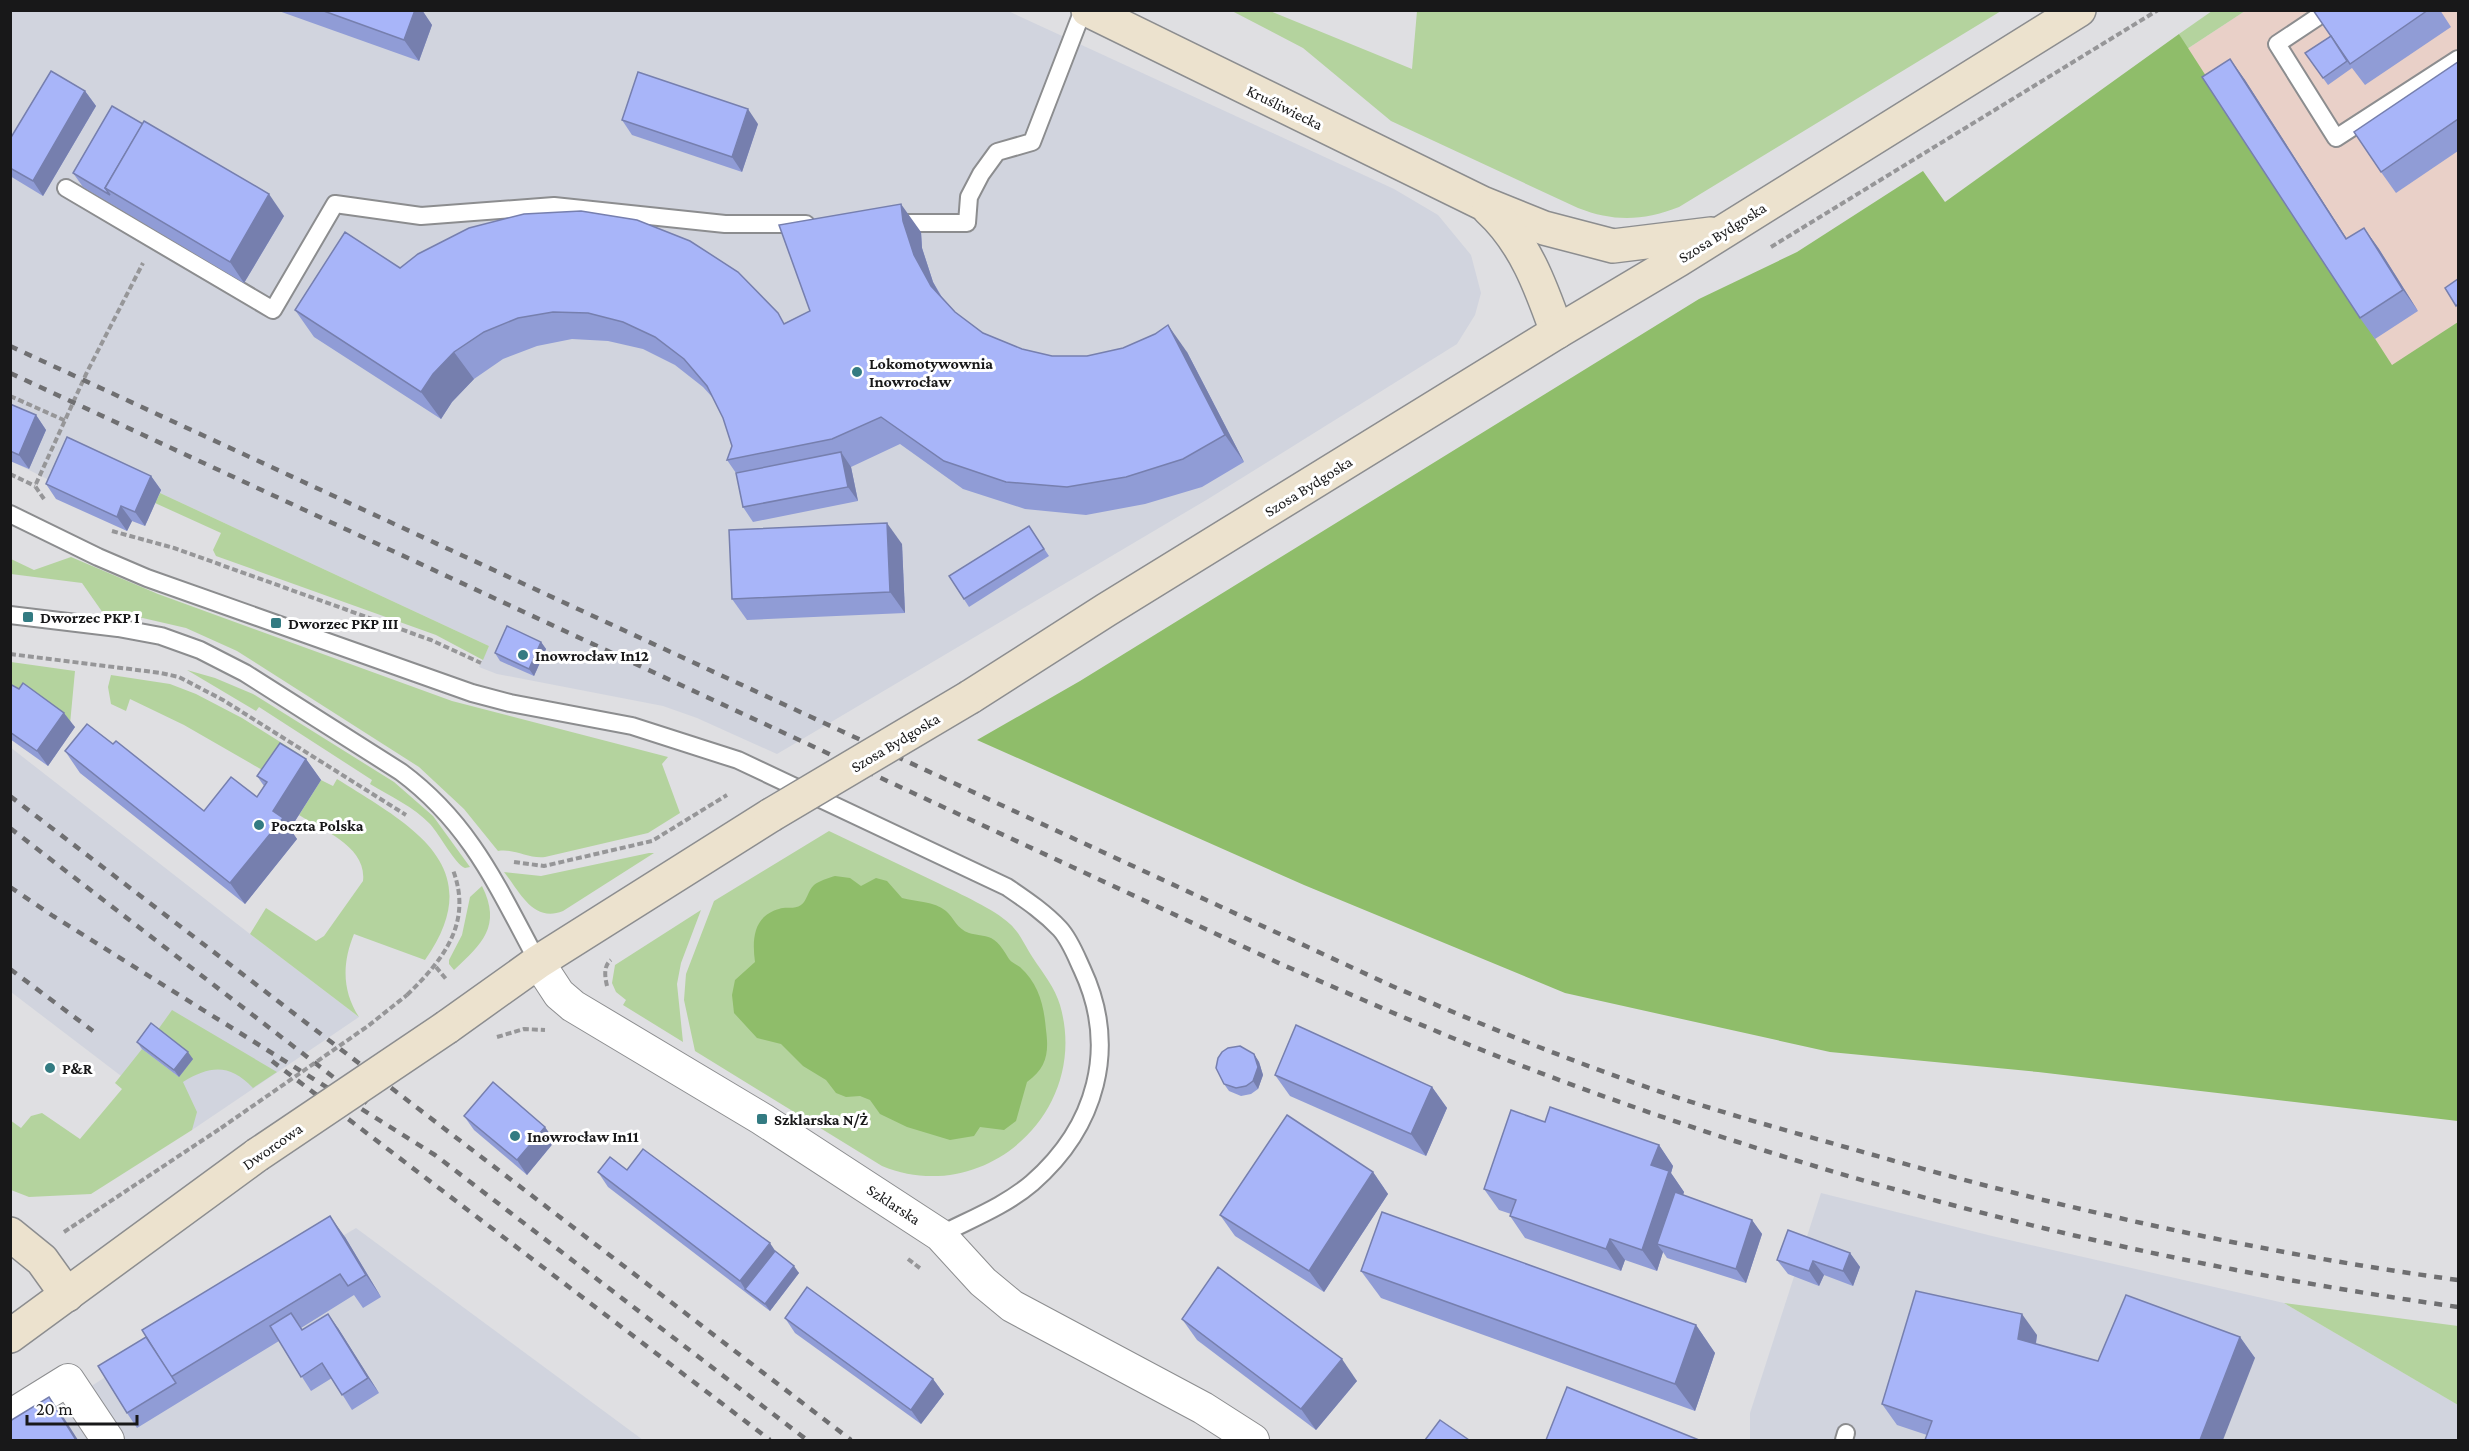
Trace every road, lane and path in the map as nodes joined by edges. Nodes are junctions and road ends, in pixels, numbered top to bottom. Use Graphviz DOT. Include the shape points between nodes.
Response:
graph roads {
  1 [pos="1085,10"];
  2 [pos="2079,10"];
  3 [pos="2158,10"];
  4 [pos="2328,10"];
  5 [pos="1121,18"];
  6 [pos="2458,59"];
  7 [pos="66,188"];
  8 [pos="1482,203"];
  9 [pos="875,223"];
  10 [pos="817,224"];
  11 [pos="1719,233"];
  12 [pos="154,240"];
  13 [pos="1770,248"];
  14 [pos="1557,332"];
  15 [pos="10,396"];
  16 [pos="66,421"];
  17 [pos="10,474"];
  18 [pos="36,486"];
  19 [pos="46,500"];
  20 [pos="10,513"];
  21 [pos="102,528"];
  22 [pos="10,615"];
  23 [pos="10,654"];
  24 [pos="481,663"];
  25 [pos="728,795"];
  26 [pos="410,818"];
  27 [pos="507,861"];
  28 [pos="450,863"];
  29 [pos="538,962"];
  30 [pos="436,967"];
  31 [pos="446,980"];
  32 [pos="550,1032"];
  33 [pos="495,1038"];
  34 [pos="63,1233"];
  35 [pos="10,1234"];
  36 [pos="940,1235"];
  37 [pos="903,1255"];
  38 [pos="926,1273"];
  39 [pos="67,1295"];
  40 [pos="10,1336"];
  41 [pos="10,1416"];
  42 [pos="108,1440"];
  43 [pos="1253,1440"];
  1 -- 5 [label="main road, Kruśliwiecka"];
  1 -- 9 [label="lane" via="1032,142 997,152 969,197 967,223"];
  2 -- 11 [label="main road, Szosa Bydgoska"];
  3 -- 13 [label="path"];
  4 -- 6 [label="lane" via="2277,44 2336,138"];
  5 -- 8 [label="main road, Kruśliwiecka"];
  7 -- 12 [label="lane"];
  8 -- 11 [label="main road, Kruśliwiecka" via="1544,228 1613,246"];
  8 -- 14 [label="main road, Kruśliwiecka" via="1522,248"];
  10 -- 12 [label="lane" via="725,224 555,206 421,216 335,204 273,310"];
  11 -- 14 [label="main road, Szosa Bydgoska"];
  12 -- 16 [label="path"];
  14 -- 29 [label="main road, Szosa Bydgoska, bridge"];
  15 -- 16 [label="path"];
  16 -- 18 [label="path"];
  17 -- 18 [label="path"];
  18 -- 19 [label="path"];
  20 -- 36 [label="lane" via="147,578 472,693 632,726 738,760 1007,887 1039,908 1062,931 1093,992 1100,1025 1100,1059 1092,1098 1078,1130 1031,1184 999,1206"];
  21 -- 24 [label="path" via="174,548 431,640"];
  22 -- 29 [label="lane" via="129,630 200,650 245,673 401,772 440,805 468,837"];
  23 -- 26 [label="path" via="179,677 223,700"];
  25 -- 27 [label="path" via="652,841 632,847 544,866"];
  28 -- 30 [label="path" via="459,887 459,908 450,942"];
  29 -- 36 [label="street, Szklarska" via="573,1006 762,1119"];
  29 -- 39 [label="main road, Dworcowa, bridge" via="256,1155"];
  30 -- 31 [label="path"];
  30 -- 34 [label="path, bridge" via="368,1026"];
  32 -- 33 [label="path" via="524,1029"];
  35 -- 39 [label="main road" via="42,1260"];
  36 -- 43 [label="street, Szklarska" via="983,1282 1012,1306 1203,1408"];
  37 -- 38 [label="path"];
  39 -- 40 [label="main road, Dworcowa"];
  41 -- 42 [label="street" via="68,1380"];
}
